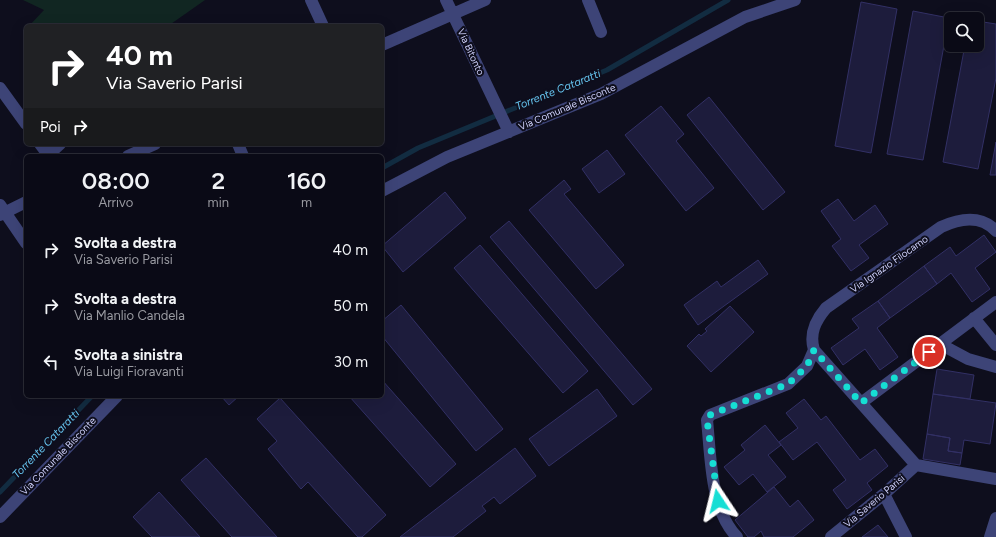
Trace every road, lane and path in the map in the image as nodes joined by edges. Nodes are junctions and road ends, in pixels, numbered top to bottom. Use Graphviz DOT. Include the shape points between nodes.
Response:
graph roads {
  1 [pos="311,0"];
  2 [pos="446,0"];
  3 [pos="485,0"];
  4 [pos="588,0"];
  5 [pos="795,0"];
  6 [pos="453,13"];
  7 [pos="322,24"];
  8 [pos="601,32"];
  9 [pos="384,44"];
  10 [pos="0,88"];
  11 [pos="24,121"];
  12 [pos="506,127"];
  13 [pos="58,146"];
  14 [pos="150,146"];
  15 [pos="49,154"];
  16 [pos="132,154"];
  17 [pos="384,190"];
  18 [pos="24,203"];
  19 [pos="2,211"];
  20 [pos="996,230"];
  21 [pos="24,240"];
  22 [pos="996,302"];
  23 [pos="974,318"];
  24 [pos="940,344"];
  25 [pos="996,345"];
  26 [pos="814,350"];
  27 [pos="996,367"];
  28 [pos="115,398"];
  29 [pos="861,403"];
  30 [pos="916,465"];
  31 [pos="996,479"];
  32 [pos="884,494"];
  33 [pos="0,517"];
  34 [pos="996,518"];
  35 [pos="737,537"];
  36 [pos="831,537"];
  37 [pos="906,537"];
  38 [pos="990,537"];
  1 -- 7 [label="street"];
  2 -- 6 [label="street, Via Bitonto"];
  3 -- 6 [label="street"];
  4 -- 8 [label="street"];
  5 -- 12 [label="street, Via Comunale Bisconte" via="745,17 600,94"];
  6 -- 9 [label="street"];
  6 -- 12 [label="street, Via Bitonto"];
  10 -- 11 [label="street"];
  12 -- 17 [label="street, Via Comunale Bisconte"];
  13 -- 15 [label="street"];
  14 -- 16 [label="street"];
  18 -- 19 [label="street"];
  19 -- 21 [label="street"];
  20 -- 26 [label="street, Via Ignazio Filocamo" via="989,224 972,219 955,221 941,227 826,308 819,316 813,331"];
  22 -- 23 [label="street"];
  23 -- 24 [label="street"];
  23 -- 25 [label="street"];
  24 -- 27 [label="street" via="968,359"];
  24 -- 29 [label="street"];
  26 -- 29 [label="street"];
  26 -- 35 [label="street" via="807,366 788,384 710,415 707,420 720,510 725,523"];
  28 -- 33 [label="street, Via Comunale Bisconte"];
  29 -- 30 [label="street"];
  30 -- 31 [label="street"];
  30 -- 32 [label="street, Via Saverio Parisi"];
  32 -- 36 [label="street, Via Saverio Parisi"];
  32 -- 37 [label="street"];
  34 -- 38 [label="street"];
}
